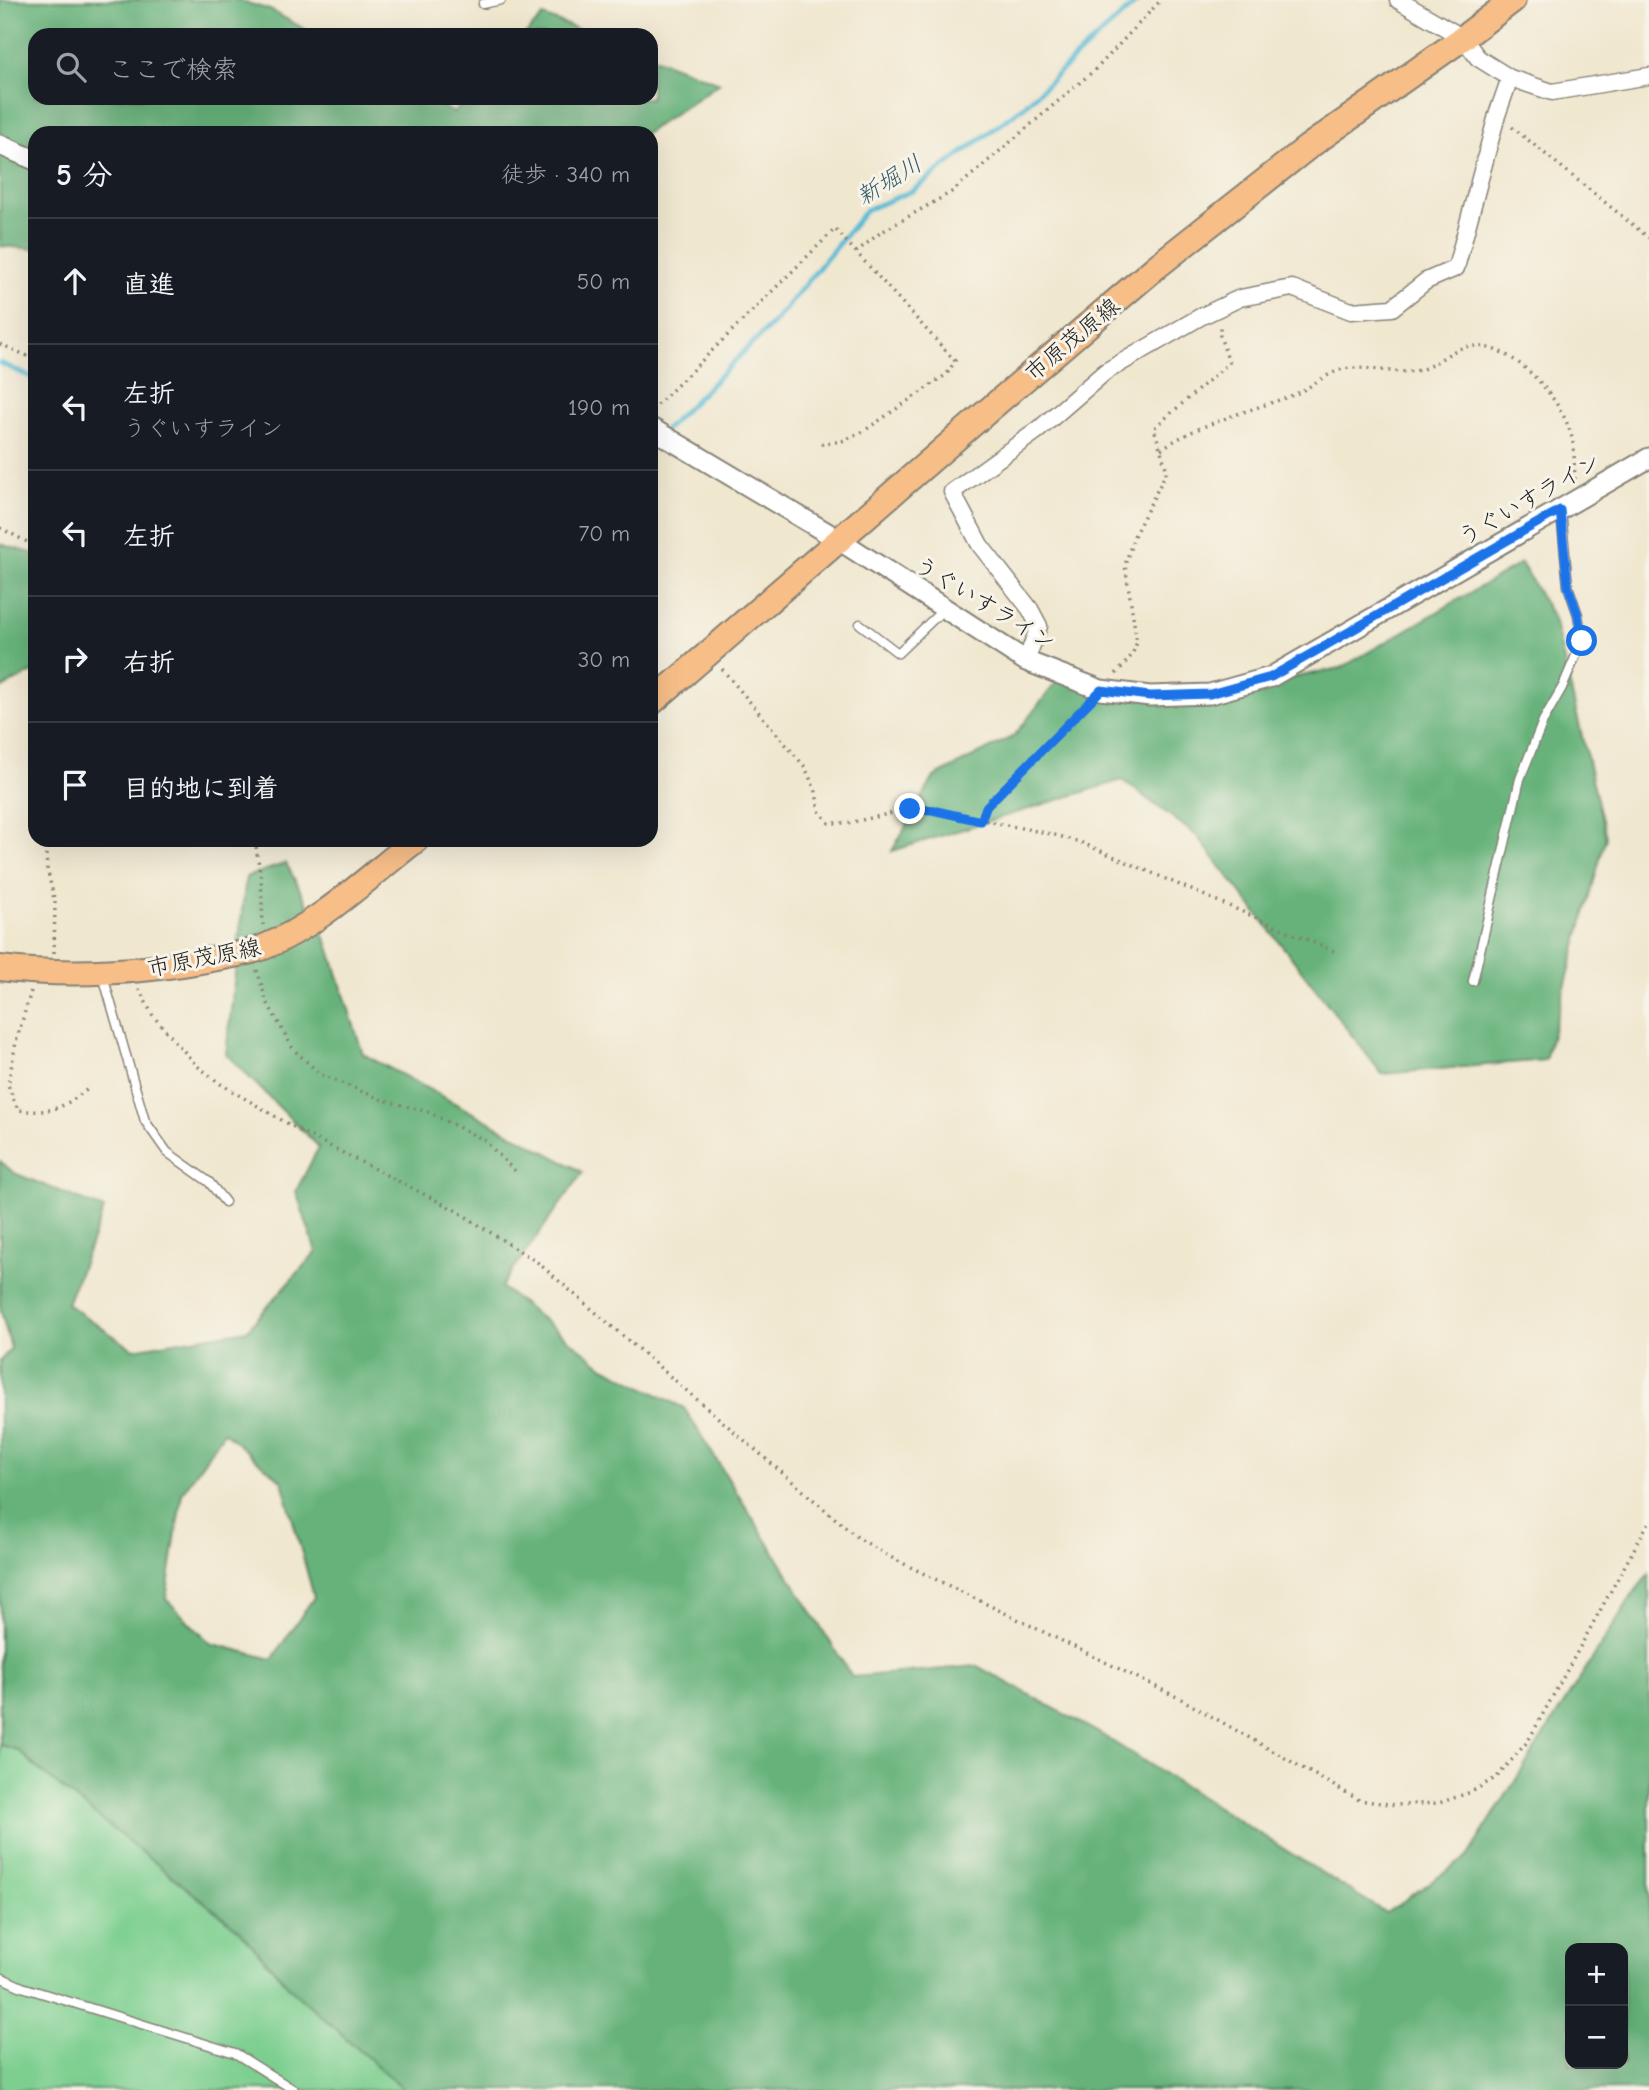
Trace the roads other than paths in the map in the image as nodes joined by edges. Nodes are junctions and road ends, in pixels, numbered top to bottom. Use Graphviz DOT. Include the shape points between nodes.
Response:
graph roads {
  1 [pos="501,0"];
  2 [pos="1398,0"];
  3 [pos="1513,0"];
  4 [pos="482,4"];
  5 [pos="1463,38"];
  6 [pos="1649,76"];
  7 [pos="1510,78"];
  8 [pos="0,145"];
  9 [pos="28,157"];
  10 [pos="658,432"];
  11 [pos="1649,458"];
  12 [pos="1568,505"];
  13 [pos="839,540"];
  14 [pos="944,609"];
  15 [pos="860,624"];
  16 [pos="1026,661"];
  17 [pos="658,697"];
  18 [pos="407,847"];
  19 [pos="0,968"];
  20 [pos="102,973"];
  21 [pos="1473,981"];
  22 [pos="225,1202"];
  23 [pos="0,1977"];
  24 [pos="294,2090"];
  1 -- 4 [label="lane"];
  2 -- 5 [label="street"];
  3 -- 5 [label="main road, 市原茂原線"];
  5 -- 7 [label="street" via="1478,58"];
  5 -- 13 [label="main road, 市原茂原線" via="1308,147 1156,267"];
  6 -- 7 [label="street" via="1552,92"];
  7 -- 16 [label="street" via="1456,268 1426,281 1392,309 1351,312 1292,288 1240,298 1105,372 1038,430 952,492 980,545 1039,625"];
  8 -- 9 [label="street"];
  10 -- 13 [label="street, うぐいすライン"];
  11 -- 12 [label="street, うぐいすライン"];
  12 -- 16 [label="street, うぐいすライン" via="1271,677 1210,694 1150,696 1101,690"];
  12 -- 21 [label="lane" via="1568,586 1582,641 1520,779"];
  13 -- 14 [label="street, うぐいすライン"];
  13 -- 17 [label="main road, 市原茂原線"];
  14 -- 15 [label="lane" via="898,653"];
  14 -- 16 [label="street, うぐいすライン"];
  18 -- 20 [label="main road, 市原茂原線" via="310,922 258,949"];
  19 -- 20 [label="main road, 市原茂原線"];
  20 -- 22 [label="lane" via="145,1121 167,1152 209,1182"];
  23 -- 24 [label="lane" via="234,2053"];
}
